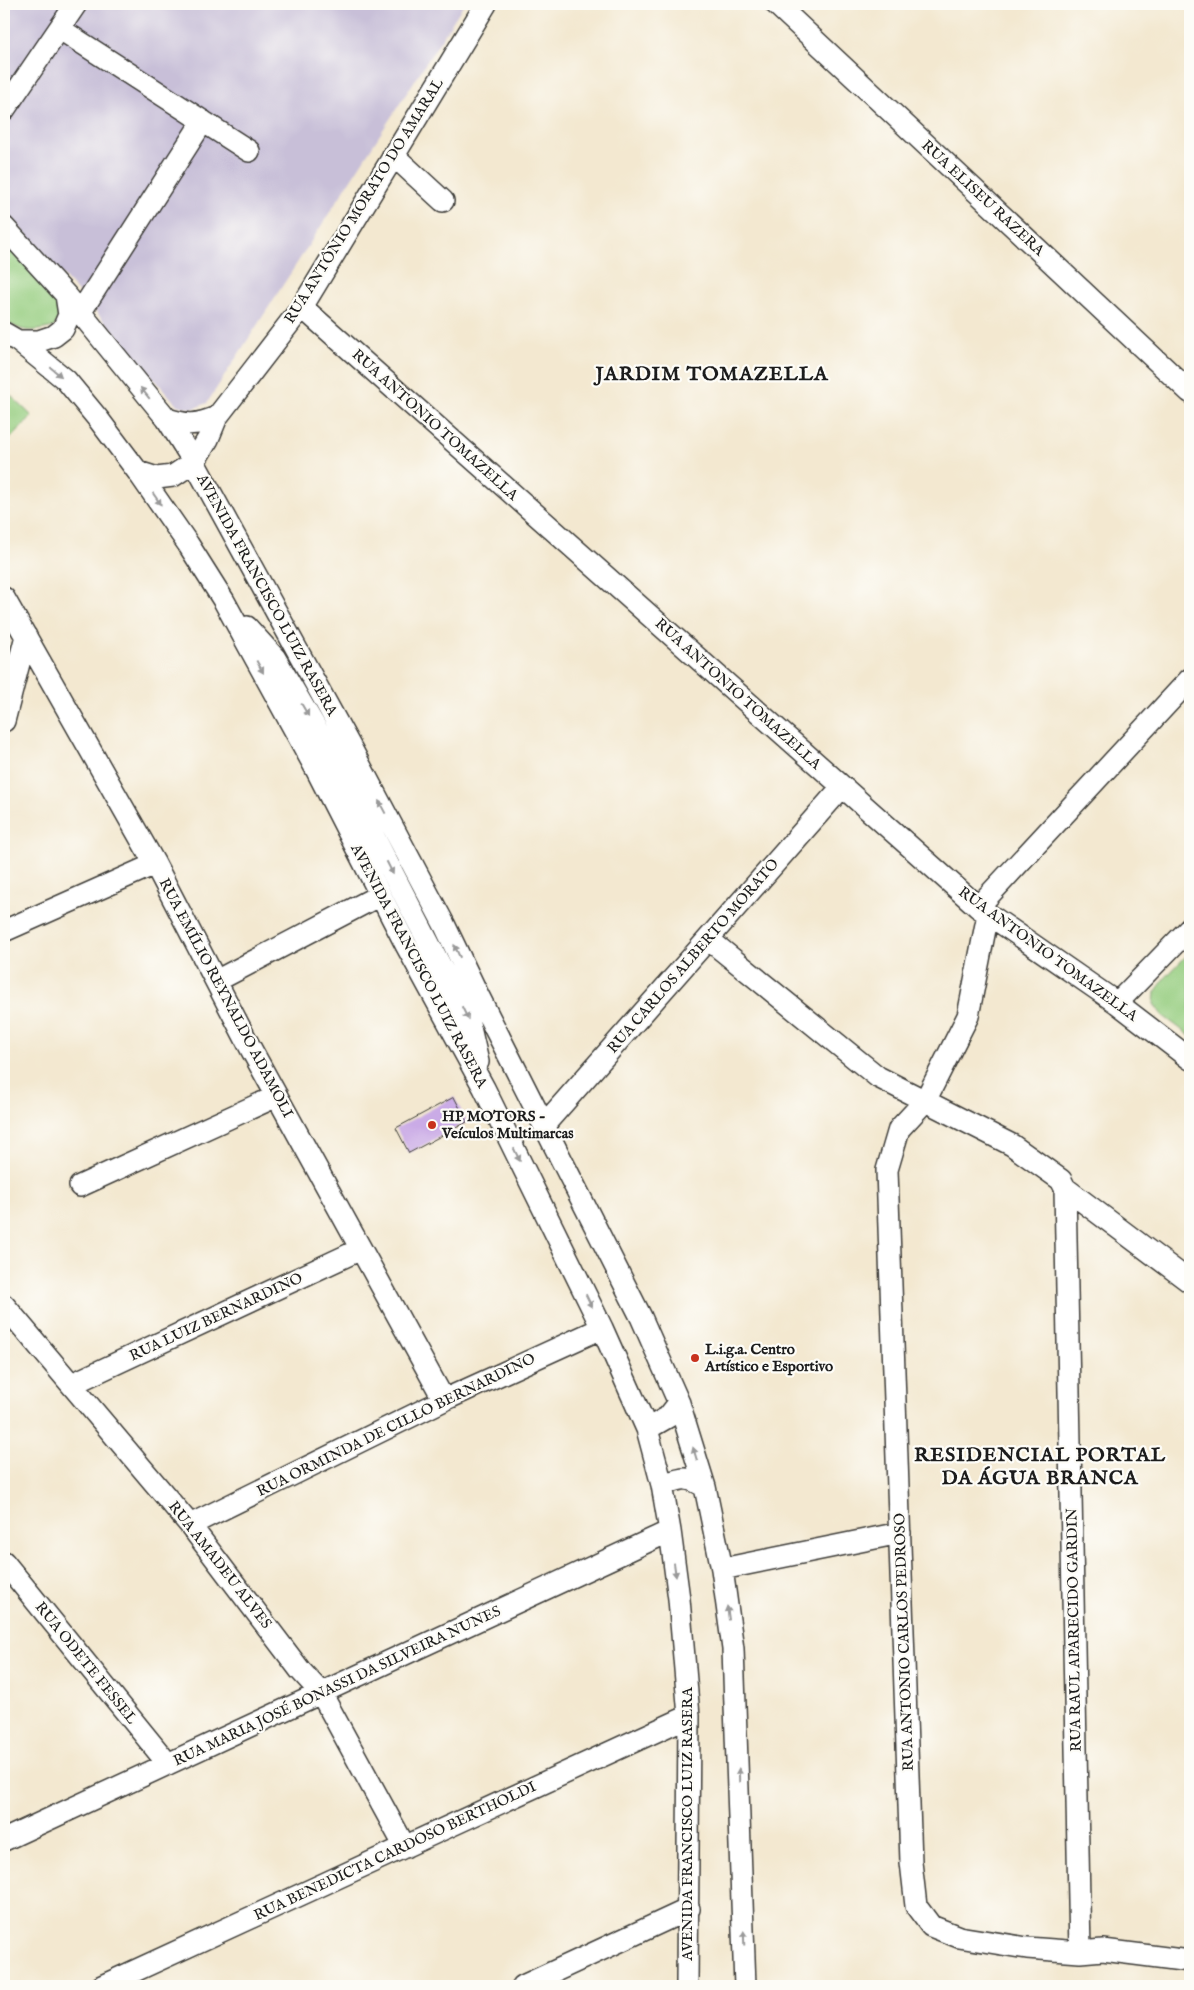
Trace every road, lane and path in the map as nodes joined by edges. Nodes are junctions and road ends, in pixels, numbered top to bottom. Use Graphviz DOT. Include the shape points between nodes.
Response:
graph roads {
  1 [pos="76,4"];
  2 [pos="486,4"];
  3 [pos="776,4"];
  4 [pos="60,29"];
  5 [pos="4,110"];
  6 [pos="203,121"];
  7 [pos="250,151"];
  8 [pos="393,154"];
  9 [pos="443,201"];
  10 [pos="4,227"];
  11 [pos="66,295"];
  12 [pos="302,307"];
  13 [pos="80,313"];
  14 [pos="11,337"];
  15 [pos="1190,392"];
  16 [pos="217,417"];
  17 [pos="167,419"];
  18 [pos="194,462"];
  19 [pos="138,472"];
  20 [pos="4,598"];
  21 [pos="224,601"];
  22 [pos="26,636"];
  23 [pos="1190,679"];
  24 [pos="4,721"];
  25 [pos="842,787"];
  26 [pos="155,864"];
  27 [pos="380,895"];
  28 [pos="983,911"];
  29 [pos="1190,928"];
  30 [pos="4,931"];
  31 [pos="708,939"];
  32 [pos="216,980"];
  33 [pos="1117,1002"];
  34 [pos="1190,1059"];
  35 [pos="484,1088"];
  36 [pos="277,1096"];
  37 [pos="925,1101"];
  38 [pos="544,1125"];
  39 [pos="80,1186"];
  40 [pos="1065,1188"];
  41 [pos="361,1249"];
  42 [pos="1190,1282"];
  43 [pos="4,1305"];
  44 [pos="602,1328"];
  45 [pos="72,1384"];
  46 [pos="444,1400"];
  47 [pos="679,1403"];
  48 [pos="647,1429"];
  49 [pos="662,1486"];
  50 [pos="705,1487"];
  51 [pos="190,1525"];
  52 [pos="670,1531"];
  53 [pos="900,1533"];
  54 [pos="4,1562"];
  55 [pos="722,1569"];
  56 [pos="321,1693"];
  57 [pos="689,1716"];
  58 [pos="168,1764"];
  59 [pos="6,1836"];
  60 [pos="405,1847"];
  61 [pos="689,1909"];
  62 [pos="1080,1952"];
  63 [pos="1190,1961"];
  64 [pos="691,1984"];
  65 [pos="740,1984"];
  66 [pos="102,1986"];
  67 [pos="523,1986"];
  1 -- 4 [label="street"];
  2 -- 8 [label="street, RUA ANTÔNIO MORATO DO AMARAL"];
  3 -- 15 [label="street, RUA ELISEU RAZERA"];
  4 -- 5 [label="street"];
  4 -- 6 [label="street"];
  6 -- 7 [label="street"];
  6 -- 13 [label="street"];
  8 -- 9 [label="street"];
  8 -- 12 [label="street, RUA ANTÔNIO MORATO DO AMARAL"];
  10 -- 11 [label="street, AVENIDA FRANCISCO LUIZ RASERA"];
  11 -- 13 [label="street, AVENIDA FRANCISCO LUIZ RASERA"];
  11 -- 14 [label="street" via="69,315 63,329 54,336 38,341"];
  12 -- 16 [label="street, RUA ANTÔNIO MORATO DO AMARAL"];
  12 -- 25 [label="street, RUA ANTONIO TOMAZELLA"];
  17 -- 13 [label="street, AVENIDA FRANCISCO LUIZ RASERA, one-way"];
  14 -- 19 [label="street, AVENIDA FRANCISCO LUIZ RASERA, one-way" via="66,380"];
  16 -- 17 [label="street" via="200,424"];
  16 -- 18 [label="street, RUA ANTÔNIO MORATO DO AMARAL"];
  17 -- 18 [label="street, AVENIDA FRANCISCO LUIZ RASERA"];
  18 -- 19 [label="street" via="173,476 157,478"];
  38 -- 18 [label="street, AVENIDA FRANCISCO LUIZ RASERA, one-way" via="444,924"];
  19 -- 21 [label="street, AVENIDA FRANCISCO LUIZ RASERA, one-way"];
  20 -- 22 [label="street, RUA EMÍLIO REYNALDO ADAMOLI"];
  21 -- 27 [label="street, AVENIDA FRANCISCO LUIZ RASERA, one-way" via="316,768"];
  21 -- 35 [label="street, one-way" via="275,658 334,759 468,1019"];
  22 -- 24 [label="street"];
  22 -- 26 [label="street, RUA EMÍLIO REYNALDO ADAMOLI"];
  23 -- 28 [label="street"];
  25 -- 28 [label="street, RUA ANTONIO TOMAZELLA"];
  25 -- 31 [label="street, RUA CARLOS ALBERTO MORATO"];
  26 -- 30 [label="street"];
  26 -- 32 [label="street, RUA EMÍLIO REYNALDO ADAMOLI"];
  27 -- 32 [label="street"];
  27 -- 35 [label="street, AVENIDA FRANCISCO LUIZ RASERA"];
  28 -- 33 [label="street, RUA ANTONIO TOMAZELLA"];
  28 -- 37 [label="street, RUA ANTONIO CARLOS PEDROSO" via="968,1016"];
  29 -- 33 [label="street"];
  31 -- 37 [label="street" via="878,1078"];
  31 -- 38 [label="street, RUA CARLOS ALBERTO MORATO"];
  32 -- 36 [label="street, RUA EMÍLIO REYNALDO ADAMOLI"];
  33 -- 34 [label="street, RUA ANTONIO TOMAZELLA"];
  35 -- 44 [label="street, AVENIDA FRANCISCO LUIZ RASERA, one-way"];
  36 -- 39 [label="street"];
  36 -- 41 [label="street, RUA EMÍLIO REYNALDO ADAMOLI"];
  37 -- 40 [label="street" via="1012,1145 1061,1180"];
  37 -- 53 [label="street, RUA ANTONIO CARLOS PEDROSO" via="900,1128 887,1170"];
  38 -- 47 [label="street, AVENIDA FRANCISCO LUIZ RASERA" via="641,1317"];
  40 -- 42 [label="street"];
  40 -- 62 [label="street, RUA RAUL APARECIDO GARDIN"];
  41 -- 45 [label="street, RUA LUIZ BERNARDINO"];
  41 -- 46 [label="street, RUA EMÍLIO REYNALDO ADAMOLI"];
  43 -- 45 [label="street, RUA AMADEU ALVES"];
  44 -- 46 [label="street, RUA ORMINDA DE CILLO BERNARDINO"];
  44 -- 48 [label="street, AVENIDA FRANCISCO LUIZ RASERA"];
  45 -- 51 [label="street, RUA AMADEU ALVES"];
  46 -- 51 [label="street, RUA ORMINDA DE CILLO BERNARDINO"];
  47 -- 48 [label="street" via="668,1417"];
  50 -- 47 [label="street, AVENIDA FRANCISCO LUIZ RASERA, one-way"];
  48 -- 49 [label="street, AVENIDA FRANCISCO LUIZ RASERA"];
  49 -- 50 [label="street" via="680,1478 692,1479"];
  49 -- 52 [label="street, AVENIDA FRANCISCO LUIZ RASERA"];
  50 -- 55 [label="street, AVENIDA FRANCISCO LUIZ RASERA"];
  51 -- 56 [label="street, RUA AMADEU ALVES"];
  52 -- 56 [label="street, RUA MARIA JOSÉ BONASSI DA SILVEIRA NUNES"];
  52 -- 57 [label="street, AVENIDA FRANCISCO LUIZ RASERA, one-way"];
  53 -- 55 [label="street"];
  53 -- 62 [label="street, RUA ANTONIO CARLOS PEDROSO" via="911,1862 916,1906 931,1926 959,1937 1027,1948"];
  54 -- 58 [label="street, RUA ODETE FESSEL"];
  65 -- 55 [label="street, AVENIDA FRANCISCO LUIZ RASERA, one-way" via="733,1649"];
  56 -- 58 [label="street, RUA MARIA JOSÉ BONASSI DA SILVEIRA NUNES"];
  56 -- 60 [label="street, RUA AMADEU ALVES"];
  57 -- 60 [label="street, RUA BENEDICTA CARDOSO BERTHOLDI"];
  57 -- 61 [label="street, AVENIDA FRANCISCO LUIZ RASERA"];
  58 -- 59 [label="street, RUA MARIA JOSÉ BONASSI DA SILVEIRA NUNES"];
  60 -- 66 [label="street, RUA BENEDICTA CARDOSO BERTHOLDI"];
  61 -- 64 [label="street, AVENIDA FRANCISCO LUIZ RASERA"];
  61 -- 67 [label="street"];
  62 -- 63 [label="street, RUA ANTONIO CARLOS PEDROSO" via="1103,1950"];
}
